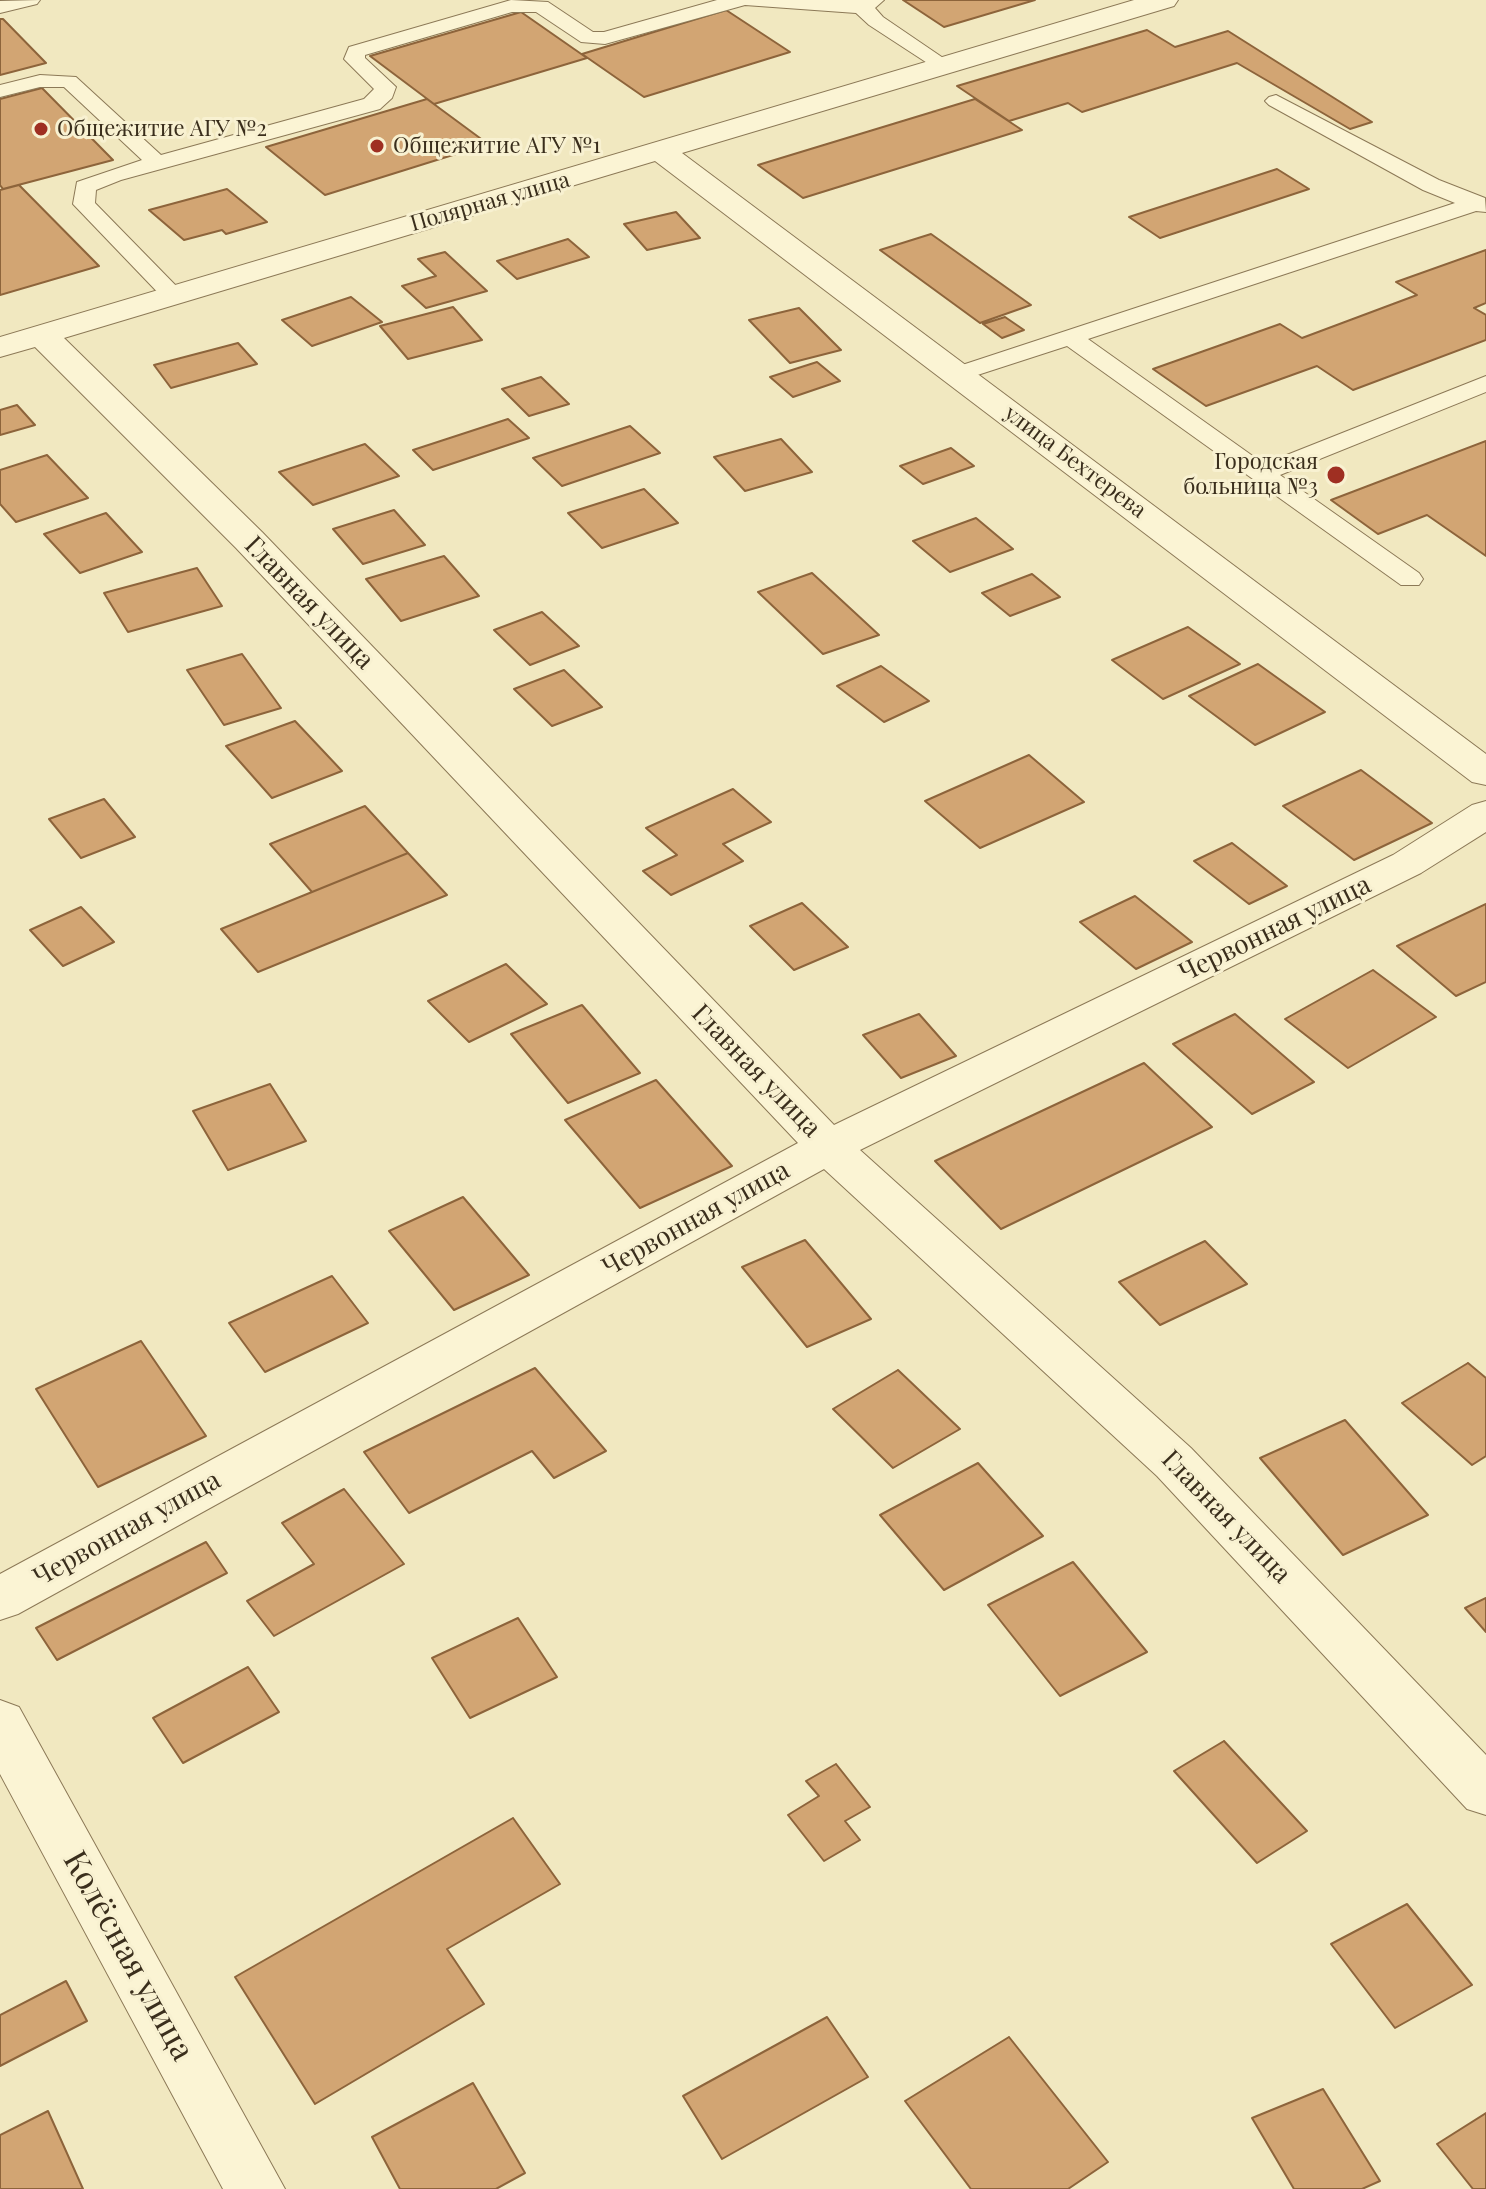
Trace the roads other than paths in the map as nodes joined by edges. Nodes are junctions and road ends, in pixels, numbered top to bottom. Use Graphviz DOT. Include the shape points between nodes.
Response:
graph roads {
  1 [pos="30,0"];
  2 [pos="739,0"];
  3 [pos="750,0"];
  4 [pos="1164,0"];
  5 [pos="868,4"];
  6 [pos="0,7"];
  7 [pos="945,66"];
  8 [pos="0,91"];
  9 [pos="1276,101"];
  10 [pos="662,152"];
  11 [pos="157,163"];
  12 [pos="1482,205"];
  13 [pos="174,296"];
  14 [pos="42,335"];
  15 [pos="1070,337"];
  16 [pos="0,347"];
  17 [pos="959,374"];
  18 [pos="1486,383"];
  19 [pos="1261,474"];
  20 [pos="1410,579"];
  21 [pos="1486,773"];
  22 [pos="1486,814"];
  23 [pos="828,1147"];
  24 [pos="0,1599"];
  25 [pos="0,1723"];
  26 [pos="1486,1792"];
  27 [pos="255,2189"];
  1 -- 6 [label="lane"];
  2 -- 11 [label="lane" via="605,38 588,38 541,6 511,6 356,51 354,59 385,87 385,94 372,104"];
  3 -- 5 [label="lane"];
  4 -- 7 [label="street, Полярная улица"];
  5 -- 7 [label="lane" via="876,21"];
  7 -- 10 [label="street, Полярная улица"];
  8 -- 11 [label="lane" via="40,81 69,81"];
  9 -- 12 [label="lane" via="1431,185"];
  10 -- 13 [label="street, Полярная улица"];
  10 -- 17 [label="street, улица Бехтерева"];
  11 -- 13 [label="lane" via="85,187 84,204"];
  12 -- 15 [label="lane"];
  13 -- 14 [label="street, Полярная улица"];
  14 -- 16 [label="street, Полярная улица"];
  14 -- 23 [label="street, Главная улица" via="249,540"];
  15 -- 17 [label="lane"];
  15 -- 19 [label="lane"];
  17 -- 21 [label="street, улица Бехтерева"];
  18 -- 19 [label="lane"];
  19 -- 20 [label="lane"];
  22 -- 23 [label="street, Червонная улица" via="1407,864"];
  23 -- 24 [label="street, Червонная улица"];
  23 -- 26 [label="street, Главная улица" via="1174,1462"];
  25 -- 27 [label="street, Колёсная улица"];
}
